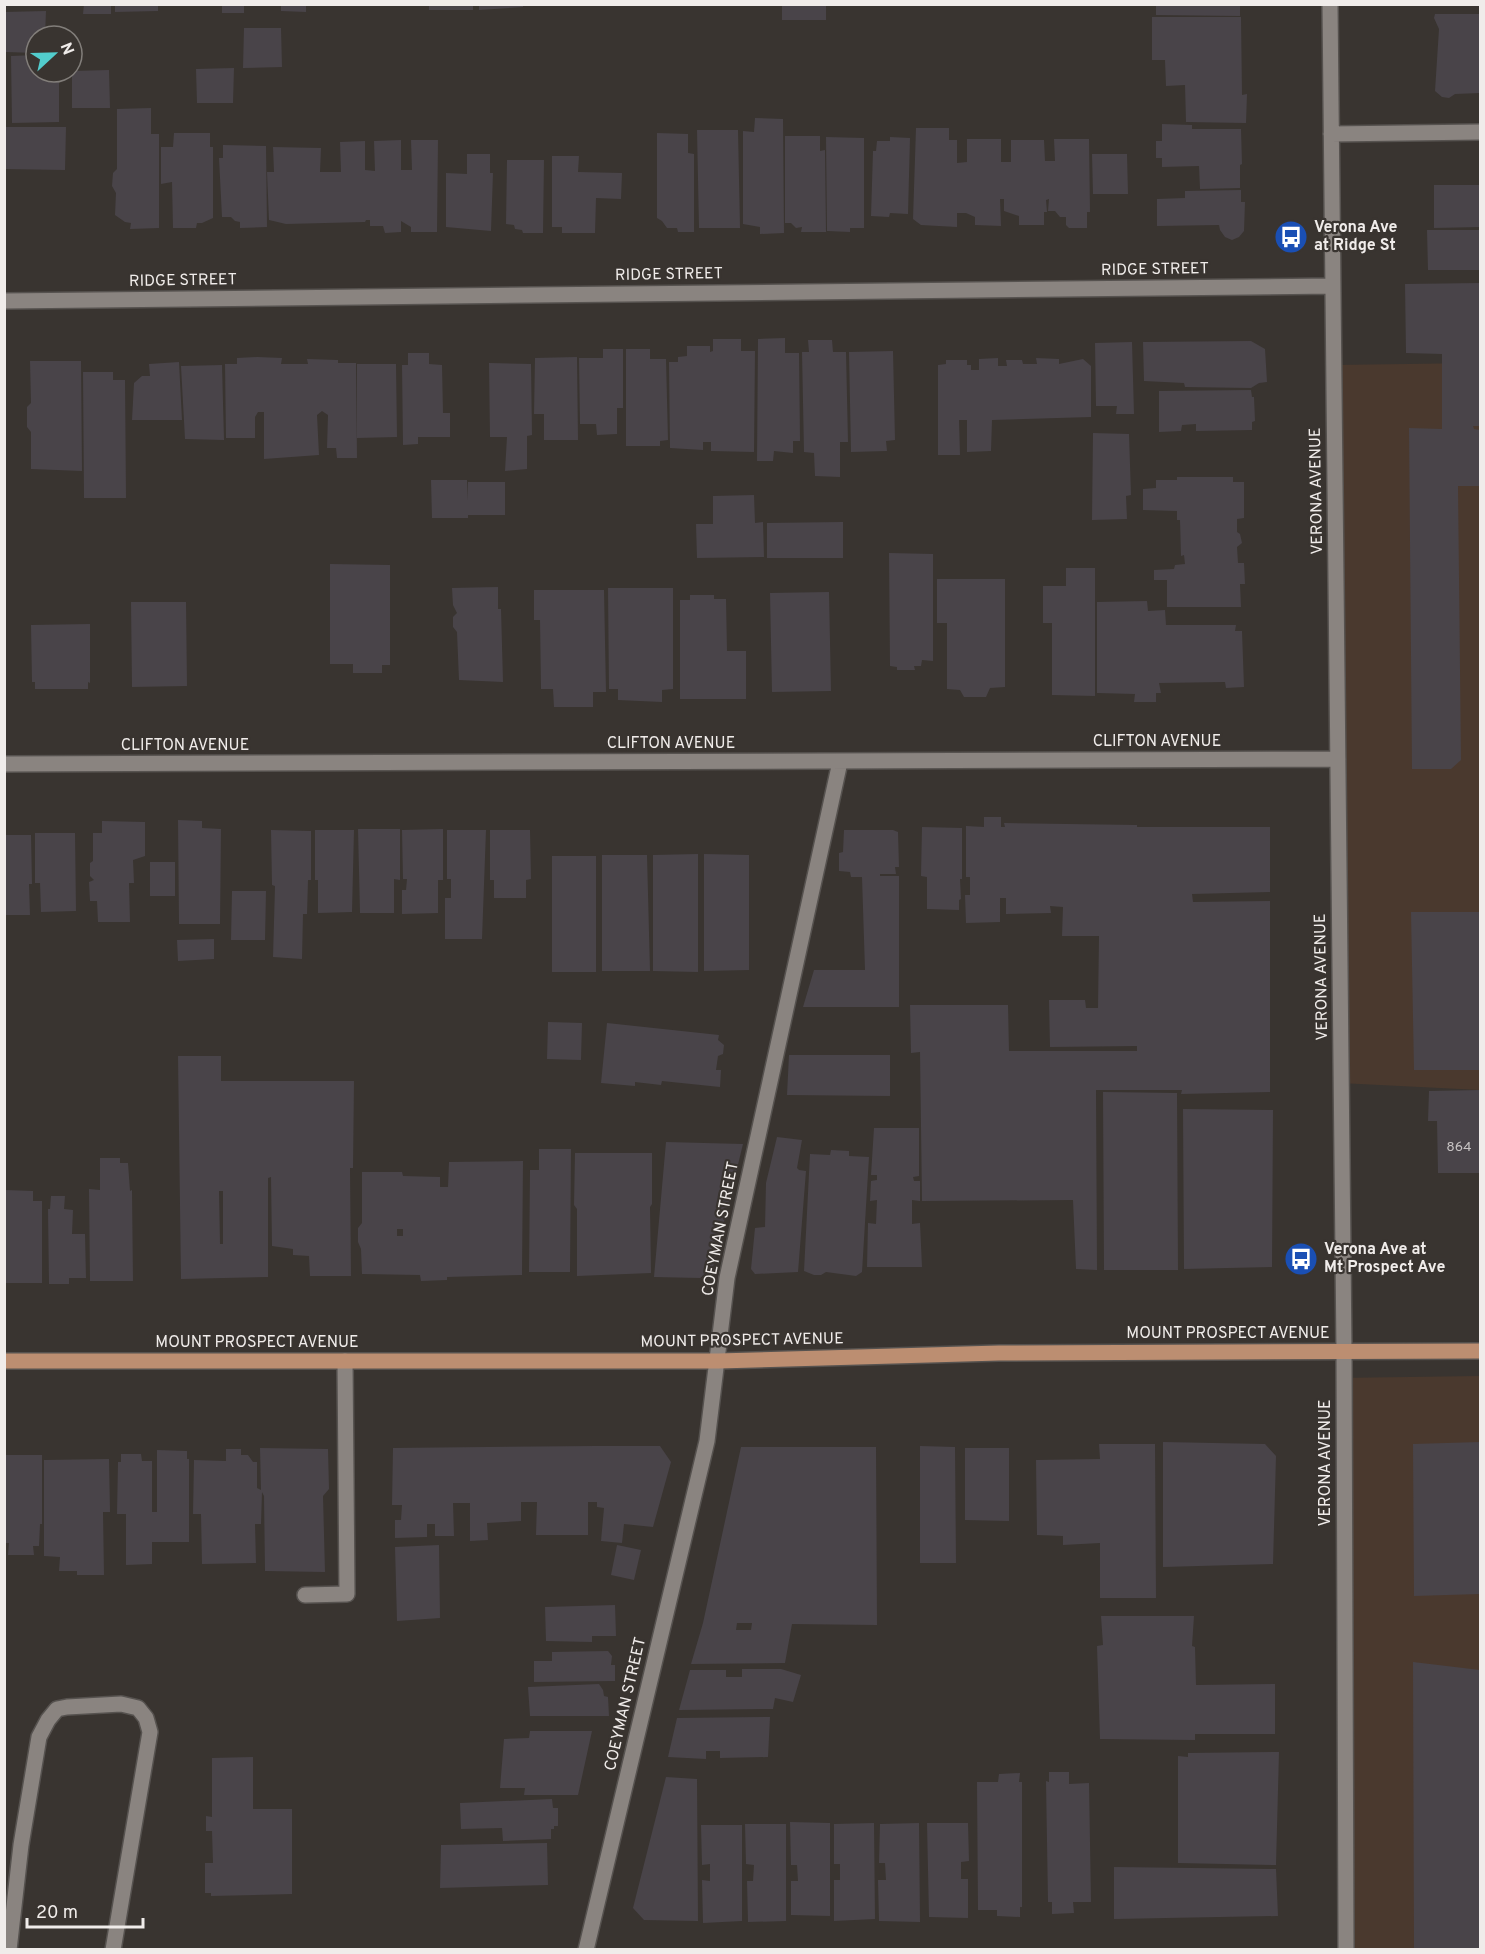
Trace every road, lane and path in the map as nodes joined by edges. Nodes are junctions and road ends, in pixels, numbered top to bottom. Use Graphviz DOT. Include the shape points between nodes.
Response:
graph roads {
  1 [pos="1330,4"];
  2 [pos="1480,132"];
  3 [pos="1332,134"];
  4 [pos="1333,286"];
  5 [pos="4,301"];
  6 [pos="1338,759"];
  7 [pos="840,762"];
  8 [pos="4,764"];
  9 [pos="1344,1351"];
  10 [pos="1480,1351"];
  11 [pos="4,1361"];
  12 [pos="345,1361"];
  13 [pos="718,1361"];
  14 [pos="305,1595"];
  15 [pos="9,1950"];
  16 [pos="112,1950"];
  17 [pos="586,1950"];
  18 [pos="1346,1950"];
  1 -- 3 [label="street, VERONA AVENUE"];
  2 -- 3 [label="street"];
  3 -- 4 [label="street, VERONA AVENUE"];
  4 -- 5 [label="street, RIDGE STREET"];
  4 -- 6 [label="street, VERONA AVENUE"];
  6 -- 7 [label="street, CLIFTON AVENUE"];
  6 -- 9 [label="street, VERONA AVENUE"];
  7 -- 8 [label="street, CLIFTON AVENUE"];
  7 -- 13 [label="street, COEYMAN STREET" via="727,1278"];
  9 -- 10 [label="main road, MOUNT PROSPECT AVENUE"];
  9 -- 13 [label="main road, MOUNT PROSPECT AVENUE" via="999,1353"];
  9 -- 18 [label="street, VERONA AVENUE"];
  11 -- 12 [label="main road, MOUNT PROSPECT AVENUE"];
  12 -- 13 [label="main road, MOUNT PROSPECT AVENUE"];
  12 -- 14 [label="street" via="347,1594"];
  13 -- 17 [label="street, COEYMAN STREET" via="708,1441"];
  15 -- 16 [label="street" via="39,1737 57,1709 121,1704 138,1708 150,1732"];
}
